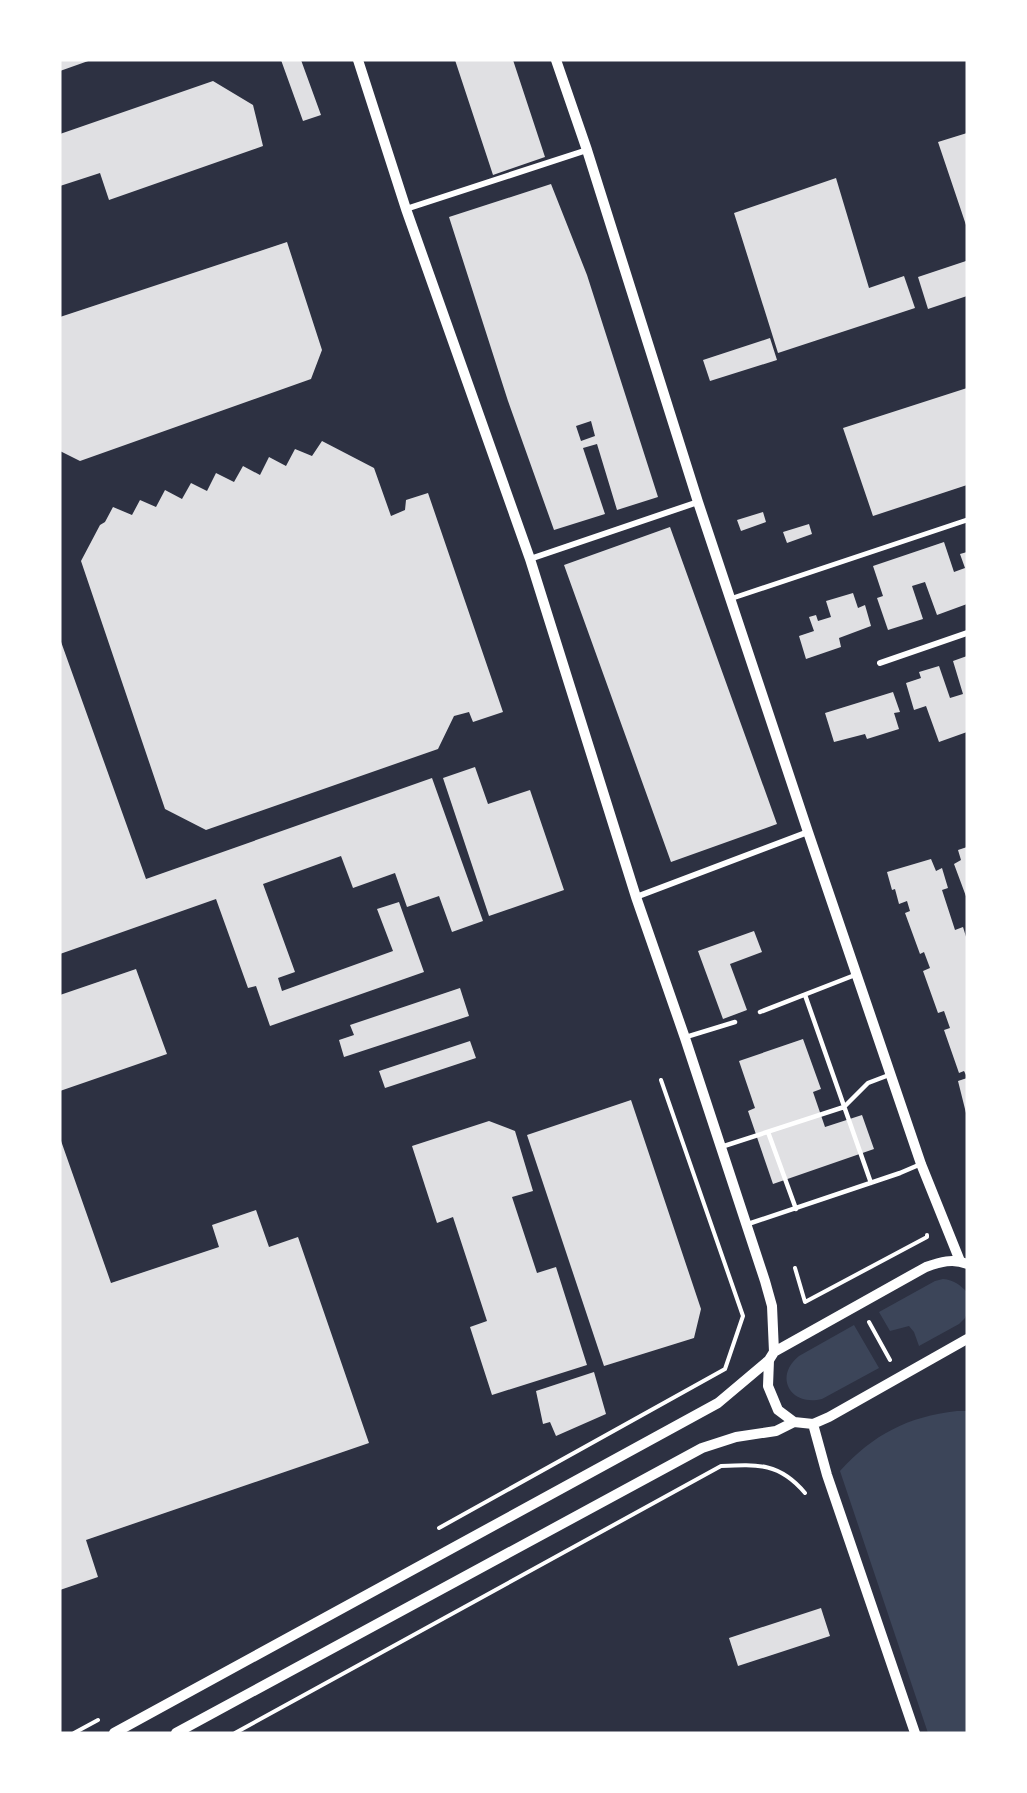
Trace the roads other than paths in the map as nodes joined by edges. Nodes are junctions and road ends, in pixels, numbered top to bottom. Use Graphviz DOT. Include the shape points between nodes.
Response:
graph roads {
  1 [pos="358,60"];
  2 [pos="556,60"];
  3 [pos="587,150"];
  4 [pos="406,209"];
  5 [pos="698,502"];
  6 [pos="967,520"];
  7 [pos="530,559"];
  8 [pos="730,599"];
  9 [pos="967,633"];
  10 [pos="880,663"];
  11 [pos="808,832"];
  12 [pos="636,897"];
  13 [pos="856,975"];
  14 [pos="805,995"];
  15 [pos="760,1012"];
  16 [pos="735,1022"];
  17 [pos="685,1038"];
  18 [pos="890,1075"];
  19 [pos="844,1107"];
  20 [pos="768,1132"];
  21 [pos="721,1148"];
  22 [pos="921,1164"];
  23 [pos="871,1183"];
  24 [pos="796,1209"];
  25 [pos="746,1225"];
  26 [pos="964,1263"];
  27 [pos="967,1339"];
  28 [pos="772,1356"];
  29 [pos="794,1422"];
  30 [pos="813,1424"];
  31 [pos="114,1733"];
  32 [pos="176,1733"];
  33 [pos="915,1733"];
  1 -- 4 [label="street"];
  2 -- 3 [label="street"];
  3 -- 4 [label="street"];
  3 -- 5 [label="street"];
  4 -- 7 [label="street"];
  5 -- 7 [label="street"];
  5 -- 8 [label="street"];
  6 -- 8 [label="street"];
  7 -- 12 [label="street"];
  8 -- 11 [label="street"];
  9 -- 10 [label="street"];
  11 -- 12 [label="street"];
  11 -- 13 [label="street"];
  12 -- 17 [label="street"];
  13 -- 14 [label="lane"];
  13 -- 18 [label="street"];
  14 -- 15 [label="lane"];
  14 -- 19 [label="lane"];
  16 -- 17 [label="lane"];
  17 -- 21 [label="street"];
  18 -- 19 [label="lane" via="868,1083"];
  18 -- 22 [label="street"];
  19 -- 20 [label="lane"];
  19 -- 23 [label="lane"];
  20 -- 21 [label="lane"];
  20 -- 24 [label="lane"];
  21 -- 25 [label="street"];
  22 -- 23 [label="lane"];
  22 -- 26 [label="street"];
  23 -- 24 [label="lane"];
  24 -- 25 [label="lane"];
  25 -- 28 [label="street" via="772,1306"];
  26 -- 28 [label="street" via="944,1261 926,1267"];
  27 -- 30 [label="street"];
  28 -- 29 [label="street" via="768,1386 778,1410"];
  28 -- 31 [label="street" via="718,1403"];
  29 -- 30 [label="street"];
  29 -- 32 [label="street" via="776,1431 736,1437 702,1448"];
  30 -- 33 [label="street"];
}
